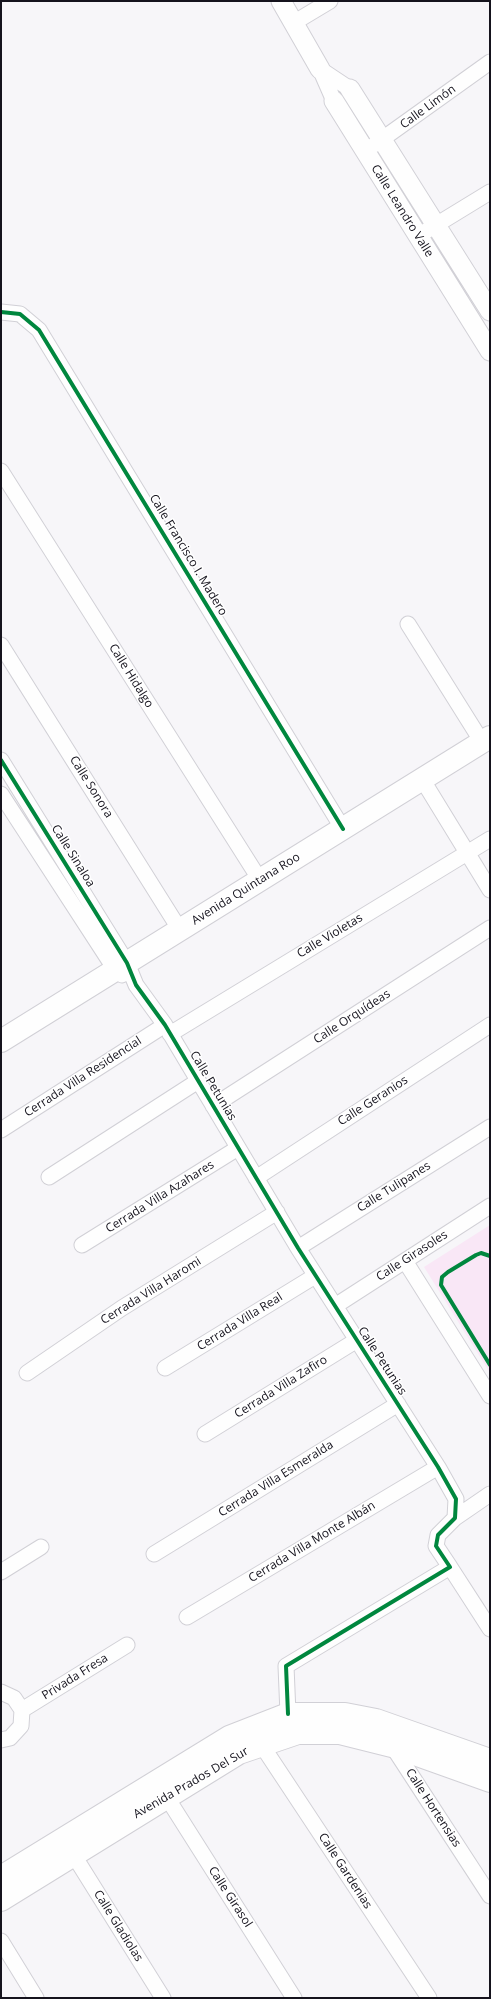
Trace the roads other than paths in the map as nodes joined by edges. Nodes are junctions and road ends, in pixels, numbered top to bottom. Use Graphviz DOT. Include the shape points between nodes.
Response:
graph roads {
  1 [pos="281,1"];
  2 [pos="330,1"];
  3 [pos="295,22"];
  4 [pos="490,62"];
  5 [pos="320,69"];
  6 [pos="350,89"];
  7 [pos="334,101"];
  8 [pos="383,139"];
  9 [pos="364,151"];
  10 [pos="490,192"];
  11 [pos="436,226"];
  12 [pos="418,236"];
  13 [pos="490,311"];
  14 [pos="1,312"];
  15 [pos="482,323"];
  16 [pos="490,351"];
  17 [pos="1,472"];
  18 [pos="408,624"];
  19 [pos="1,645"];
  20 [pos="486,739"];
  21 [pos="1,760"];
  22 [pos="422,779"];
  23 [pos="1,794"];
  24 [pos="343,829"];
  25 [pos="490,839"];
  26 [pos="468,853"];
  27 [pos="260,880"];
  28 [pos="490,890"];
  29 [pos="490,928"];
  30 [pos="180,930"];
  31 [pos="122,967"];
  32 [pos="490,1025"];
  33 [pos="167,1029"];
  34 [pos="1,1041"];
  35 [pos="198,1081"];
  36 [pos="213,1106"];
  37 [pos="490,1126"];
  38 [pos="1,1130"];
  39 [pos="238,1148"];
  40 [pos="49,1177"];
  41 [pos="256,1178"];
  42 [pos="490,1206"];
  43 [pos="277,1212"];
  44 [pos="82,1245"];
  45 [pos="298,1248"];
  46 [pos="405,1261"];
  47 [pos="316,1276"];
  48 [pos="335,1306"];
  49 [pos="357,1340"];
  50 [pos="165,1368"];
  51 [pos="27,1372"];
  52 [pos="490,1396"];
  53 [pos="398,1404"];
  54 [pos="205,1434"];
  55 [pos="438,1467"];
  56 [pos="490,1494"];
  57 [pos="455,1518"];
  58 [pos="40,1547"];
  59 [pos="154,1554"];
  60 [pos="450,1567"];
  61 [pos="1,1572"];
  62 [pos="187,1617"];
  63 [pos="490,1630"];
  64 [pos="127,1644"];
  65 [pos="1,1692"];
  66 [pos="22,1710"];
  67 [pos="288,1714"];
  68 [pos="376,1720"];
  69 [pos="1,1740"];
  70 [pos="261,1744"];
  71 [pos="392,1746"];
  72 [pos="490,1760"];
  73 [pos="490,1781"];
  74 [pos="166,1796"];
  75 [pos="72,1854"];
  76 [pos="1,1877"];
  77 [pos="490,1896"];
  78 [pos="1,1900"];
  79 [pos="1,1941"];
  80 [pos="36,1998"];
  81 [pos="163,1998"];
  82 [pos="294,1998"];
  83 [pos="429,1998"];
  1 -- 3 [label="street, Calle Leandro Valle"];
  2 -- 3 [label="street"];
  3 -- 5 [label="street, Calle Leandro Valle"];
  4 -- 8 [label="street, Calle Limón"];
  5 -- 6 [label="street, Calle Leandro Valle"];
  5 -- 7 [label="street, Calle Leandro Valle"];
  6 -- 8 [label="street, Calle Leandro Valle"];
  7 -- 9 [label="street, Calle Leandro Valle"];
  8 -- 9 [label="street, Calle Limón"];
  8 -- 11 [label="street, Calle Leandro Valle"];
  9 -- 12 [label="street, Calle Leandro Valle"];
  10 -- 11 [label="street"];
  11 -- 12 [label="street"];
  11 -- 13 [label="street, Calle Leandro Valle"];
  12 -- 15 [label="street, Calle Leandro Valle"];
  14 -- 24 [label="street, Calle Francisco I. Madero" via="20,314 39,330"];
  15 -- 16 [label="street, Calle Leandro Valle"];
  17 -- 27 [label="street, Calle Hidalgo"];
  18 -- 20 [label="street"];
  19 -- 30 [label="street, Calle Sonora"];
  20 -- 22 [label="main road, Avenida Quintana Roo"];
  21 -- 31 [label="street, Calle Sinaloa"];
  22 -- 24 [label="main road, Avenida Quintana Roo"];
  22 -- 26 [label="street"];
  23 -- 31 [label="street"];
  24 -- 27 [label="main road, Avenida Quintana Roo"];
  25 -- 26 [label="street, Calle Violetas"];
  26 -- 28 [label="street"];
  26 -- 33 [label="street, Calle Violetas"];
  27 -- 30 [label="main road, Avenida Quintana Roo"];
  29 -- 36 [label="street, Calle Orquídeas"];
  30 -- 31 [label="main road, Avenida Quintana Roo"];
  31 -- 33 [label="street, Calle Petunias"];
  31 -- 34 [label="main road, Avenida Quintana Roo"];
  32 -- 41 [label="street, Calle Geranios"];
  33 -- 35 [label="street, Calle Petunias"];
  33 -- 38 [label="street, Cerrada Villa Residencial"];
  35 -- 36 [label="street, Calle Petunias"];
  35 -- 40 [label="street"];
  36 -- 39 [label="street, Calle Petunias"];
  37 -- 45 [label="street, Calle Tulipanes"];
  39 -- 41 [label="street, Calle Petunias"];
  39 -- 44 [label="street, Cerrada Villa Azahares"];
  41 -- 43 [label="street, Calle Petunias"];
  42 -- 46 [label="street, Calle Girasoles"];
  43 -- 45 [label="street, Calle Petunias"];
  43 -- 51 [label="street, Cerrada Villa Haromi" via="122,1308"];
  45 -- 47 [label="street, Calle Petunias"];
  46 -- 48 [label="street, Calle Girasoles"];
  46 -- 52 [label="street"];
  47 -- 48 [label="street, Calle Petunias"];
  47 -- 50 [label="street, Cerrada Villa Real"];
  48 -- 49 [label="street, Calle Petunias"];
  49 -- 53 [label="street, Calle Petunias"];
  49 -- 54 [label="street, Cerrada Villa Zafiro"];
  53 -- 55 [label="street, Calle Petunias"];
  53 -- 59 [label="street, Cerrada Villa Esmeralda"];
  55 -- 57 [label="street, Calle Petunias" via="456,1499"];
  55 -- 62 [label="street, Cerrada Villa Monte Albán"];
  56 -- 57 [label="street"];
  57 -- 60 [label="street" via="438,1535 436,1546"];
  58 -- 61 [label="street"];
  60 -- 63 [label="street"];
  60 -- 67 [label="street" via="286,1666"];
  64 -- 66 [label="street, Privada Fresa"];
  65 -- 66 [label="street" via="14,1698"];
  66 -- 69 [label="street" via="21,1726 10,1738"];
  67 -- 68 [label="main road, Avenida Prados Del Sur" via="345,1714"];
  67 -- 76 [label="main road, Avenida Prados Del Sur" via="229,1737"];
  68 -- 71 [label="street, Calle Hortensias"];
  68 -- 72 [label="main road, Avenida Prados Del Sur"];
  70 -- 71 [label="main road, Avenida Prados Del Sur" via="298,1733 340,1733"];
  70 -- 74 [label="main road, Avenida Prados Del Sur" via="239,1753"];
  70 -- 83 [label="street, Calle Gardenias"];
  71 -- 73 [label="main road, Avenida Prados Del Sur"];
  71 -- 77 [label="street, Calle Hortensias"];
  74 -- 75 [label="main road, Avenida Prados Del Sur"];
  74 -- 82 [label="street, Calle Girasol"];
  75 -- 78 [label="main road, Avenida Prados Del Sur"];
  75 -- 81 [label="street, Calle Gladiolas"];
  79 -- 80 [label="street"];
}
